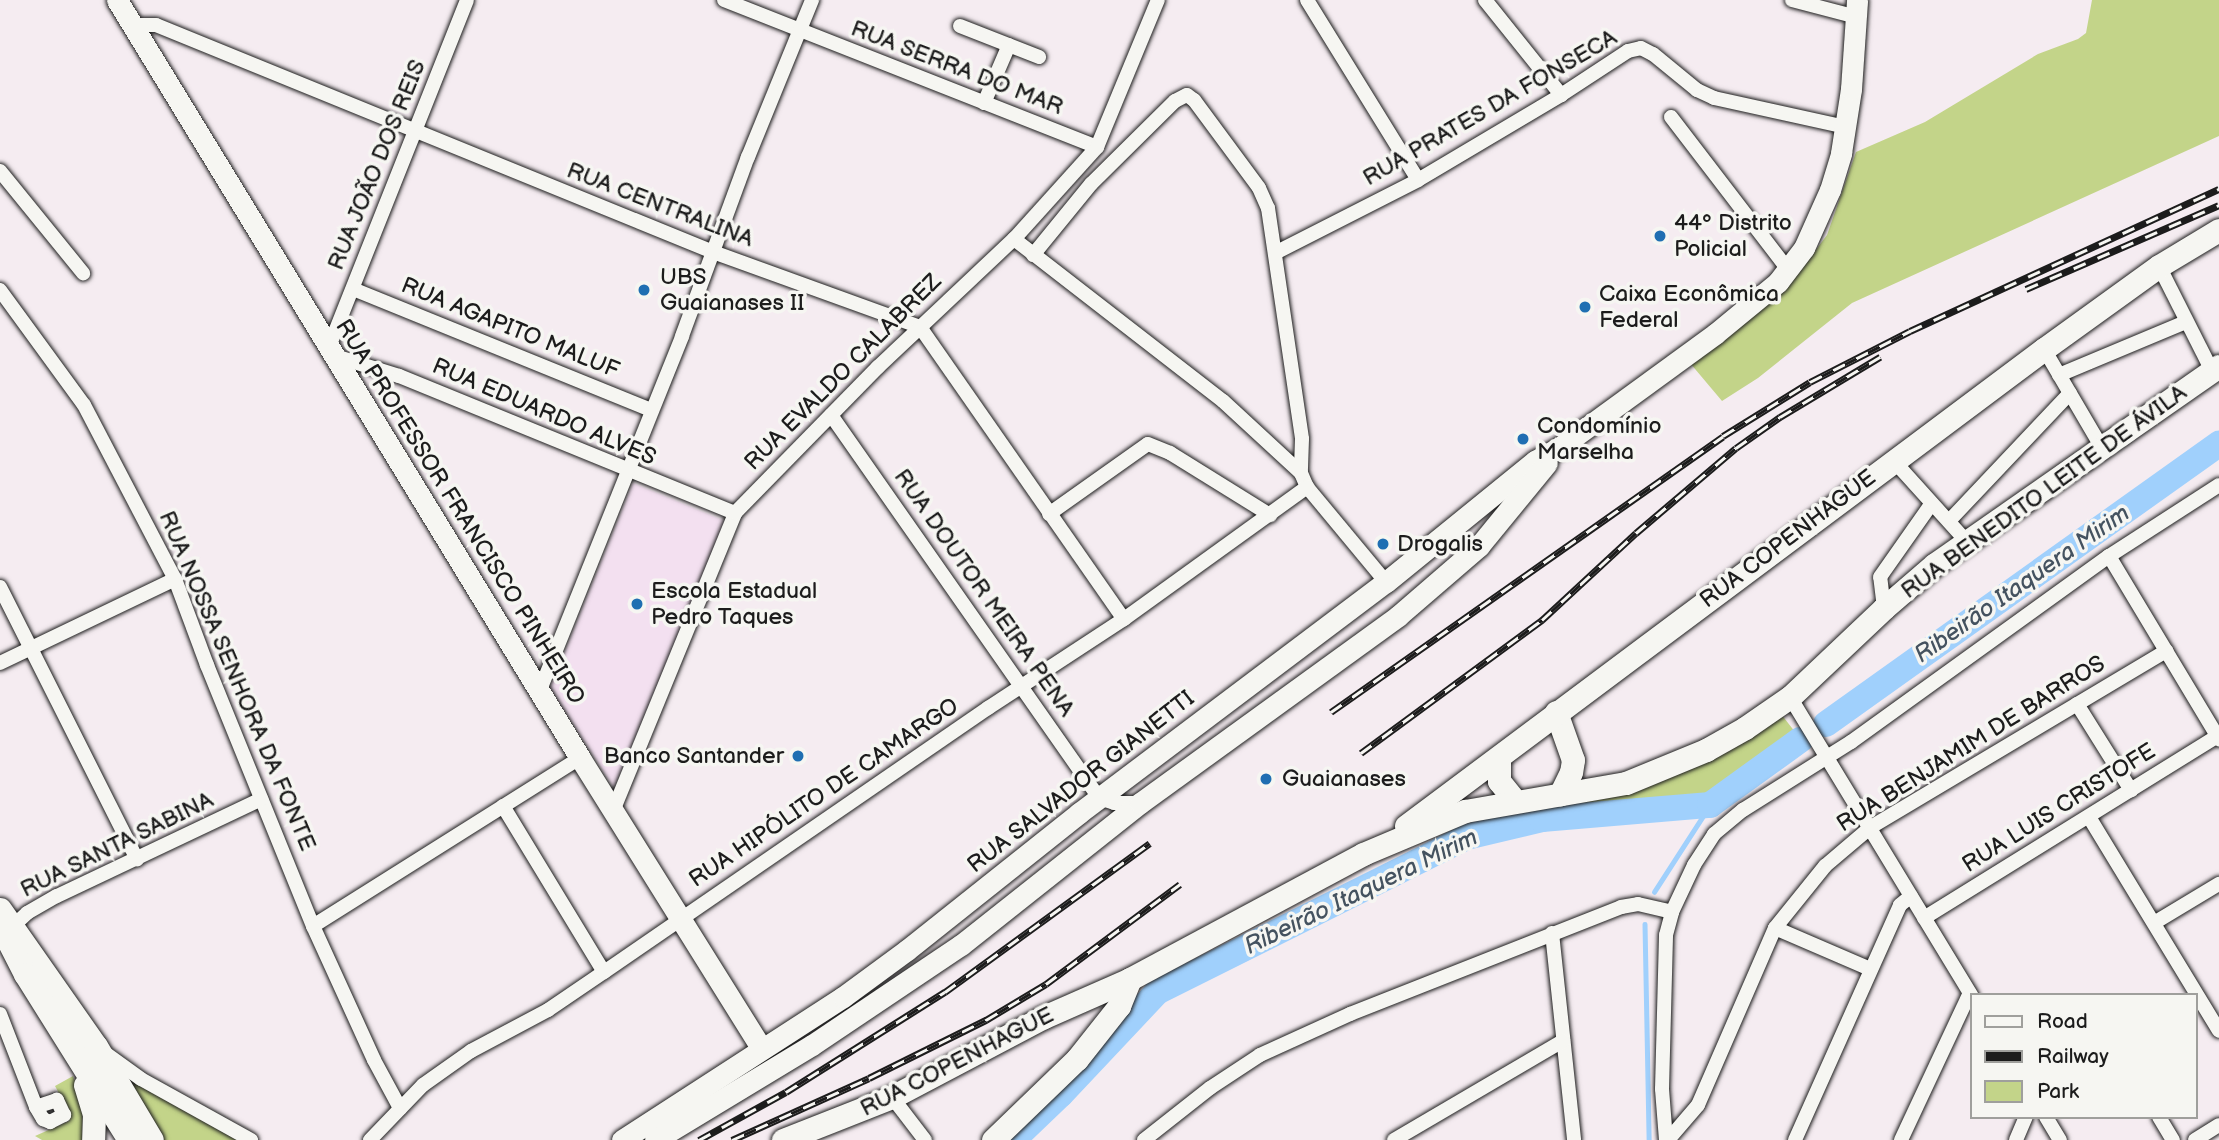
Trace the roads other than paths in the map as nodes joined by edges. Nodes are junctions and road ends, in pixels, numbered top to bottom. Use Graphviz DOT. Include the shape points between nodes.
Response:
graph roads {
  1 [pos="467,0"];
  2 [pos="724,0"];
  3 [pos="812,0"];
  4 [pos="1158,0"];
  5 [pos="1307,0"];
  6 [pos="1485,0"];
  7 [pos="1792,0"];
  8 [pos="124,8"];
  9 [pos="1857,9"];
  10 [pos="960,26"];
  11 [pos="798,31"];
  12 [pos="1009,45"];
  13 [pos="1039,57"];
  14 [pos="1561,95"];
  15 [pos="984,103"];
  16 [pos="1671,117"];
  17 [pos="1846,127"];
  18 [pos="415,132"];
  19 [pos="1097,147"];
  20 [pos="0,171"];
  21 [pos="1418,180"];
  22 [pos="2219,230"];
  23 [pos="1014,239"];
  24 [pos="713,252"];
  25 [pos="1275,253"];
  26 [pos="1033,255"];
  27 [pos="2159,266"];
  28 [pos="1788,271"];
  29 [pos="83,273"];
  30 [pos="352,289"];
  31 [pos="0,290"];
  32 [pos="2186,322"];
  33 [pos="920,327"];
  34 [pos="2044,349"];
  35 [pos="332,351"];
  36 [pos="2216,368"];
  37 [pos="2059,375"];
  38 [pos="2070,393"];
  39 [pos="651,410"];
  40 [pos="831,415"];
  41 [pos="1560,447"];
  42 [pos="2102,448"];
  43 [pos="1893,460"];
  44 [pos="627,471"];
  45 [pos="1301,472"];
  46 [pos="2219,485"];
  47 [pos="1307,487"];
  48 [pos="1932,503"];
  49 [pos="735,513"];
  50 [pos="1049,514"];
  51 [pos="1270,515"];
  52 [pos="1950,521"];
  53 [pos="1967,542"];
  54 [pos="2109,556"];
  55 [pos="175,579"];
  56 [pos="1386,582"];
  57 [pos="0,587"];
  58 [pos="1884,608"];
  59 [pos="1124,619"];
  60 [pos="1392,621"];
  61 [pos="31,648"];
  62 [pos="2166,651"];
  63 [pos="0,663"];
  64 [pos="1021,687"];
  65 [pos="540,690"];
  66 [pos="1790,697"];
  67 [pos="2077,705"];
  68 [pos="1556,712"];
  69 [pos="1532,734"];
  70 [pos="2218,738"];
  71 [pos="1569,741"];
  72 [pos="1825,753"];
  73 [pos="580,758"];
  74 [pos="1499,758"];
  75 [pos="2131,790"];
  76 [pos="1560,795"];
  77 [pos="1099,798"];
  78 [pos="261,799"];
  79 [pos="1515,801"];
  80 [pos="1140,803"];
  81 [pos="503,806"];
  82 [pos="613,811"];
  83 [pos="2089,817"];
  84 [pos="1871,827"];
  85 [pos="1363,854"];
  86 [pos="137,859"];
  87 [pos="2219,884"];
  88 [pos="1911,895"];
  89 [pos="1666,910"];
  90 [pos="1924,918"];
  91 [pos="681,919"];
  92 [pos="2154,923"];
  93 [pos="313,926"];
  94 [pos="4,927"];
  95 [pos="1775,928"];
  96 [pos="1552,933"];
  97 [pos="1870,969"];
  98 [pos="604,972"];
  99 [pos="1130,979"];
  100 [pos="2190,992"];
  101 [pos="1970,993"];
  102 [pos="1970,996"];
  103 [pos="2198,1003"];
  104 [pos="0,1014"];
  105 [pos="2219,1031"];
  106 [pos="1563,1041"];
  107 [pos="96,1046"];
  108 [pos="762,1049"];
  109 [pos="76,1058"];
  110 [pos="892,1097"];
  111 [pos="36,1107"];
  112 [pos="400,1108"];
  113 [pos="2025,1119"];
  114 [pos="2047,1119"];
  115 [pos="2160,1119"];
  116 [pos="2219,1125"];
  117 [pos="826,1131"];
  118 [pos="93,1140"];
  119 [pos="129,1140"];
  120 [pos="152,1140"];
  121 [pos="251,1140"];
  122 [pos="370,1140"];
  123 [pos="622,1140"];
  124 [pos="655,1140"];
  125 [pos="783,1140"];
  126 [pos="925,1140"];
  127 [pos="993,1140"];
  128 [pos="1144,1140"];
  129 [pos="1394,1140"];
  130 [pos="1574,1140"];
  131 [pos="1667,1140"];
  132 [pos="1795,1140"];
  133 [pos="1901,1140"];
  134 [pos="2016,1140"];
  135 [pos="2060,1140"];
  136 [pos="2173,1140"];
  137 [pos="2195,1140"];
  1 -- 18 [label="street, RUA JOÃO DOS REIS"];
  2 -- 11 [label="street, RUA SERRA DO MAR"];
  3 -- 11 [label="street"];
  4 -- 19 [label="street, RUA EVALDO CALABREZ"];
  5 -- 21 [label="street"];
  6 -- 14 [label="street"];
  7 -- 9 [label="street"];
  8 -- 18 [label="street, RUA CENTRALINA"];
  8 -- 35 [label="main road, RUA PROFESSOR FRANCISCO PINHEIRO"];
  9 -- 17 [label="main road, RUA SALVADOR GIANETTI"];
  10 -- 12 [label="street"];
  11 -- 15 [label="street, RUA SERRA DO MAR"];
  11 -- 24 [label="street"];
  12 -- 13 [label="street"];
  12 -- 15 [label="street"];
  14 -- 17 [label="street, RUA PRATES DA FONSECA" via="1628,51 1641,48 1713,98"];
  14 -- 21 [label="street, RUA PRATES DA FONSECA"];
  15 -- 19 [label="street, RUA SERRA DO MAR"];
  16 -- 28 [label="street"];
  17 -- 28 [label="main road, RUA SALVADOR GIANETTI" via="1817,223"];
  18 -- 24 [label="street, RUA CENTRALINA"];
  18 -- 30 [label="street, RUA JOÃO DOS REIS"];
  19 -- 23 [label="street, RUA EVALDO CALABREZ"];
  20 -- 29 [label="street"];
  21 -- 25 [label="street, RUA PRATES DA FONSECA"];
  22 -- 27 [label="main road, RUA COPENHAGUE"];
  23 -- 26 [label="street"];
  23 -- 33 [label="street, RUA EVALDO CALABREZ"];
  24 -- 33 [label="street, RUA CENTRALINA"];
  24 -- 39 [label="street"];
  25 -- 26 [label="street" via="1268,208 1259,188 1187,95 1175,101 1120,155"];
  25 -- 45 [label="street" via="1302,439"];
  26 -- 45 [label="street" via="1215,394"];
  27 -- 32 [label="street"];
  27 -- 34 [label="main road, RUA COPENHAGUE"];
  28 -- 41 [label="main road, RUA SALVADOR GIANETTI" via="1715,334"];
  30 -- 35 [label="street, RUA JOÃO DOS REIS"];
  30 -- 39 [label="street, RUA AGAPITO MALUF"];
  31 -- 55 [label="street, RUA NOSSA SENHORA DA FONTE" via="84,405"];
  32 -- 36 [label="street"];
  32 -- 37 [label="street"];
  33 -- 40 [label="street, RUA EVALDO CALABREZ"];
  33 -- 50 [label="street"];
  34 -- 37 [label="street"];
  34 -- 43 [label="main road, RUA COPENHAGUE"];
  35 -- 44 [label="street, RUA EDUARDO ALVES"];
  35 -- 65 [label="main road, RUA PROFESSOR FRANCISCO PINHEIRO"];
  36 -- 42 [label="main road, RUA BENEDITO LEITE DE ÁVILA"];
  37 -- 38 [label="street"];
  38 -- 42 [label="street"];
  38 -- 52 [label="street"];
  39 -- 44 [label="street"];
  40 -- 49 [label="street, RUA EVALDO CALABREZ"];
  40 -- 64 [label="street, RUA DOUTOR MEIRA PENA"];
  41 -- 56 [label="main road, RUA SALVADOR GIANETTI" via="1535,461"];
  41 -- 60 [label="main road, RUA SALVADOR GIANETTI" via="1479,546"];
  42 -- 53 [label="main road, RUA BENEDITO LEITE DE ÁVILA"];
  43 -- 48 [label="street"];
  43 -- 68 [label="main road, RUA COPENHAGUE"];
  44 -- 49 [label="street, RUA EDUARDO ALVES"];
  44 -- 65 [label="street"];
  45 -- 47 [label="street"];
  46 -- 54 [label="street"];
  47 -- 51 [label="street, RUA HIPÓLITO DE CAMARGO"];
  47 -- 56 [label="street"];
  48 -- 52 [label="street"];
  48 -- 58 [label="street" via="1880,577"];
  49 -- 82 [label="street, RUA EVALDO CALABREZ"];
  50 -- 51 [label="street" via="1148,444"];
  50 -- 59 [label="street"];
  51 -- 59 [label="street, RUA HIPÓLITO DE CAMARGO"];
  52 -- 53 [label="street"];
  53 -- 58 [label="main road, RUA BENEDITO LEITE DE ÁVILA"];
  54 -- 62 [label="street"];
  54 -- 72 [label="street"];
  55 -- 61 [label="street"];
  55 -- 78 [label="street, RUA NOSSA SENHORA DA FONTE"];
  56 -- 60 [label="main road" via="1395,599"];
  56 -- 77 [label="main road, RUA SALVADOR GIANETTI"];
  57 -- 61 [label="street"];
  58 -- 66 [label="main road, RUA BENEDITO LEITE DE ÁVILA"];
  59 -- 64 [label="street, RUA HIPÓLITO DE CAMARGO"];
  60 -- 80 [label="main road, RUA SALVADOR GIANETTI"];
  61 -- 63 [label="street"];
  61 -- 86 [label="street"];
  62 -- 67 [label="street, RUA BENJAMIM DE BARROS"];
  62 -- 70 [label="street"];
  64 -- 77 [label="street, RUA DOUTOR MEIRA PENA"];
  64 -- 91 [label="street, RUA HIPÓLITO DE CAMARGO"];
  65 -- 73 [label="main road, RUA PROFESSOR FRANCISCO PINHEIRO"];
  66 -- 72 [label="street"];
  66 -- 76 [label="main road, RUA BENEDITO LEITE DE ÁVILA" via="1745,728 1653,773 1626,783"];
  67 -- 75 [label="street"];
  67 -- 84 [label="street, RUA BENJAMIM DE BARROS"];
  68 -- 69 [label="main road, RUA COPENHAGUE"];
  68 -- 71 [label="main road"];
  69 -- 71 [label="main road"];
  69 -- 74 [label="main road, RUA COPENHAGUE"];
  70 -- 75 [label="street, RUA LUIS CRISTOFE"];
  71 -- 76 [label="main road" via="1572,772"];
  72 -- 84 [label="street"];
  72 -- 89 [label="street" via="1714,834"];
  73 -- 81 [label="street"];
  73 -- 82 [label="main road, RUA PROFESSOR FRANCISCO PINHEIRO"];
  74 -- 79 [label="main road" via="1499,781"];
  74 -- 85 [label="main road, RUA COPENHAGUE"];
  75 -- 83 [label="street, RUA LUIS CRISTOFE"];
  76 -- 79 [label="main road, RUA BENEDITO LEITE DE ÁVILA"];
  77 -- 80 [label="street"];
  77 -- 108 [label="main road, RUA SALVADOR GIANETTI" via="907,950"];
  78 -- 86 [label="street, RUA SANTA SABINA"];
  78 -- 93 [label="street, RUA NOSSA SENHORA DA FONTE"];
  79 -- 85 [label="main road, RUA BENEDITO LEITE DE ÁVILA" via="1465,811"];
  80 -- 124 [label="main road, RUA SALVADOR GIANETTI" via="891,994"];
  81 -- 93 [label="street"];
  81 -- 98 [label="street"];
  82 -- 91 [label="main road, RUA PROFESSOR FRANCISCO PINHEIRO"];
  83 -- 90 [label="street, RUA LUIS CRISTOFE"];
  83 -- 92 [label="street"];
  84 -- 88 [label="street"];
  84 -- 95 [label="street, RUA BENJAMIM DE BARROS" via="1825,866"];
  85 -- 99 [label="main road, RUA BENEDITO LEITE DE ÁVILA"];
  86 -- 94 [label="street, RUA SANTA SABINA"];
  87 -- 92 [label="street"];
  88 -- 90 [label="street"];
  88 -- 97 [label="street" via="1900,905"];
  89 -- 96 [label="street" via="1638,904 1621,907"];
  89 -- 131 [label="street" via="1662,1089"];
  90 -- 101 [label="street"];
  91 -- 98 [label="street, RUA HIPÓLITO DE CAMARGO"];
  91 -- 108 [label="main road, RUA PROFESSOR FRANCISCO PINHEIRO"];
  92 -- 100 [label="street"];
  93 -- 112 [label="street, RUA NOSSA SENHORA DA FONTE"];
  94 -- 107 [label="main road"];
  94 -- 109 [label="main road"];
  95 -- 97 [label="street"];
  95 -- 131 [label="street, RUA BENJAMIM DE BARROS" via="1698,1105"];
  96 -- 106 [label="street"];
  96 -- 128 [label="street" via="1260,1055"];
  97 -- 132 [label="street"];
  98 -- 112 [label="street, RUA HIPÓLITO DE CAMARGO" via="548,1010 471,1051 423,1085"];
  99 -- 110 [label="main road, RUA COPENHAGUE" via="1044,1017"];
  99 -- 127 [label="main road" via="1119,1006 1077,1059"];
  102 -- 133 [label="street"];
  103 -- 105 [label="street"];
  104 -- 111 [label="street"];
  106 -- 129 [label="street"];
  106 -- 130 [label="street"];
  107 -- 120 [label="main road"];
  107 -- 121 [label="street" via="141,1079"];
  108 -- 123 [label="main road, RUA SALVADOR GIANETTI"];
  109 -- 118 [label="main road" via="94,1115"];
  109 -- 119 [label="main road"];
  110 -- 117 [label="main road, RUA COPENHAGUE"];
  110 -- 126 [label="street"];
  112 -- 122 [label="street, RUA HIPÓLITO DE CAMARGO"];
  113 -- 134 [label="street"];
  114 -- 135 [label="street"];
  115 -- 136 [label="street"];
  116 -- 137 [label="street"];
  117 -- 125 [label="main road, RUA COPENHAGUE"];
}
